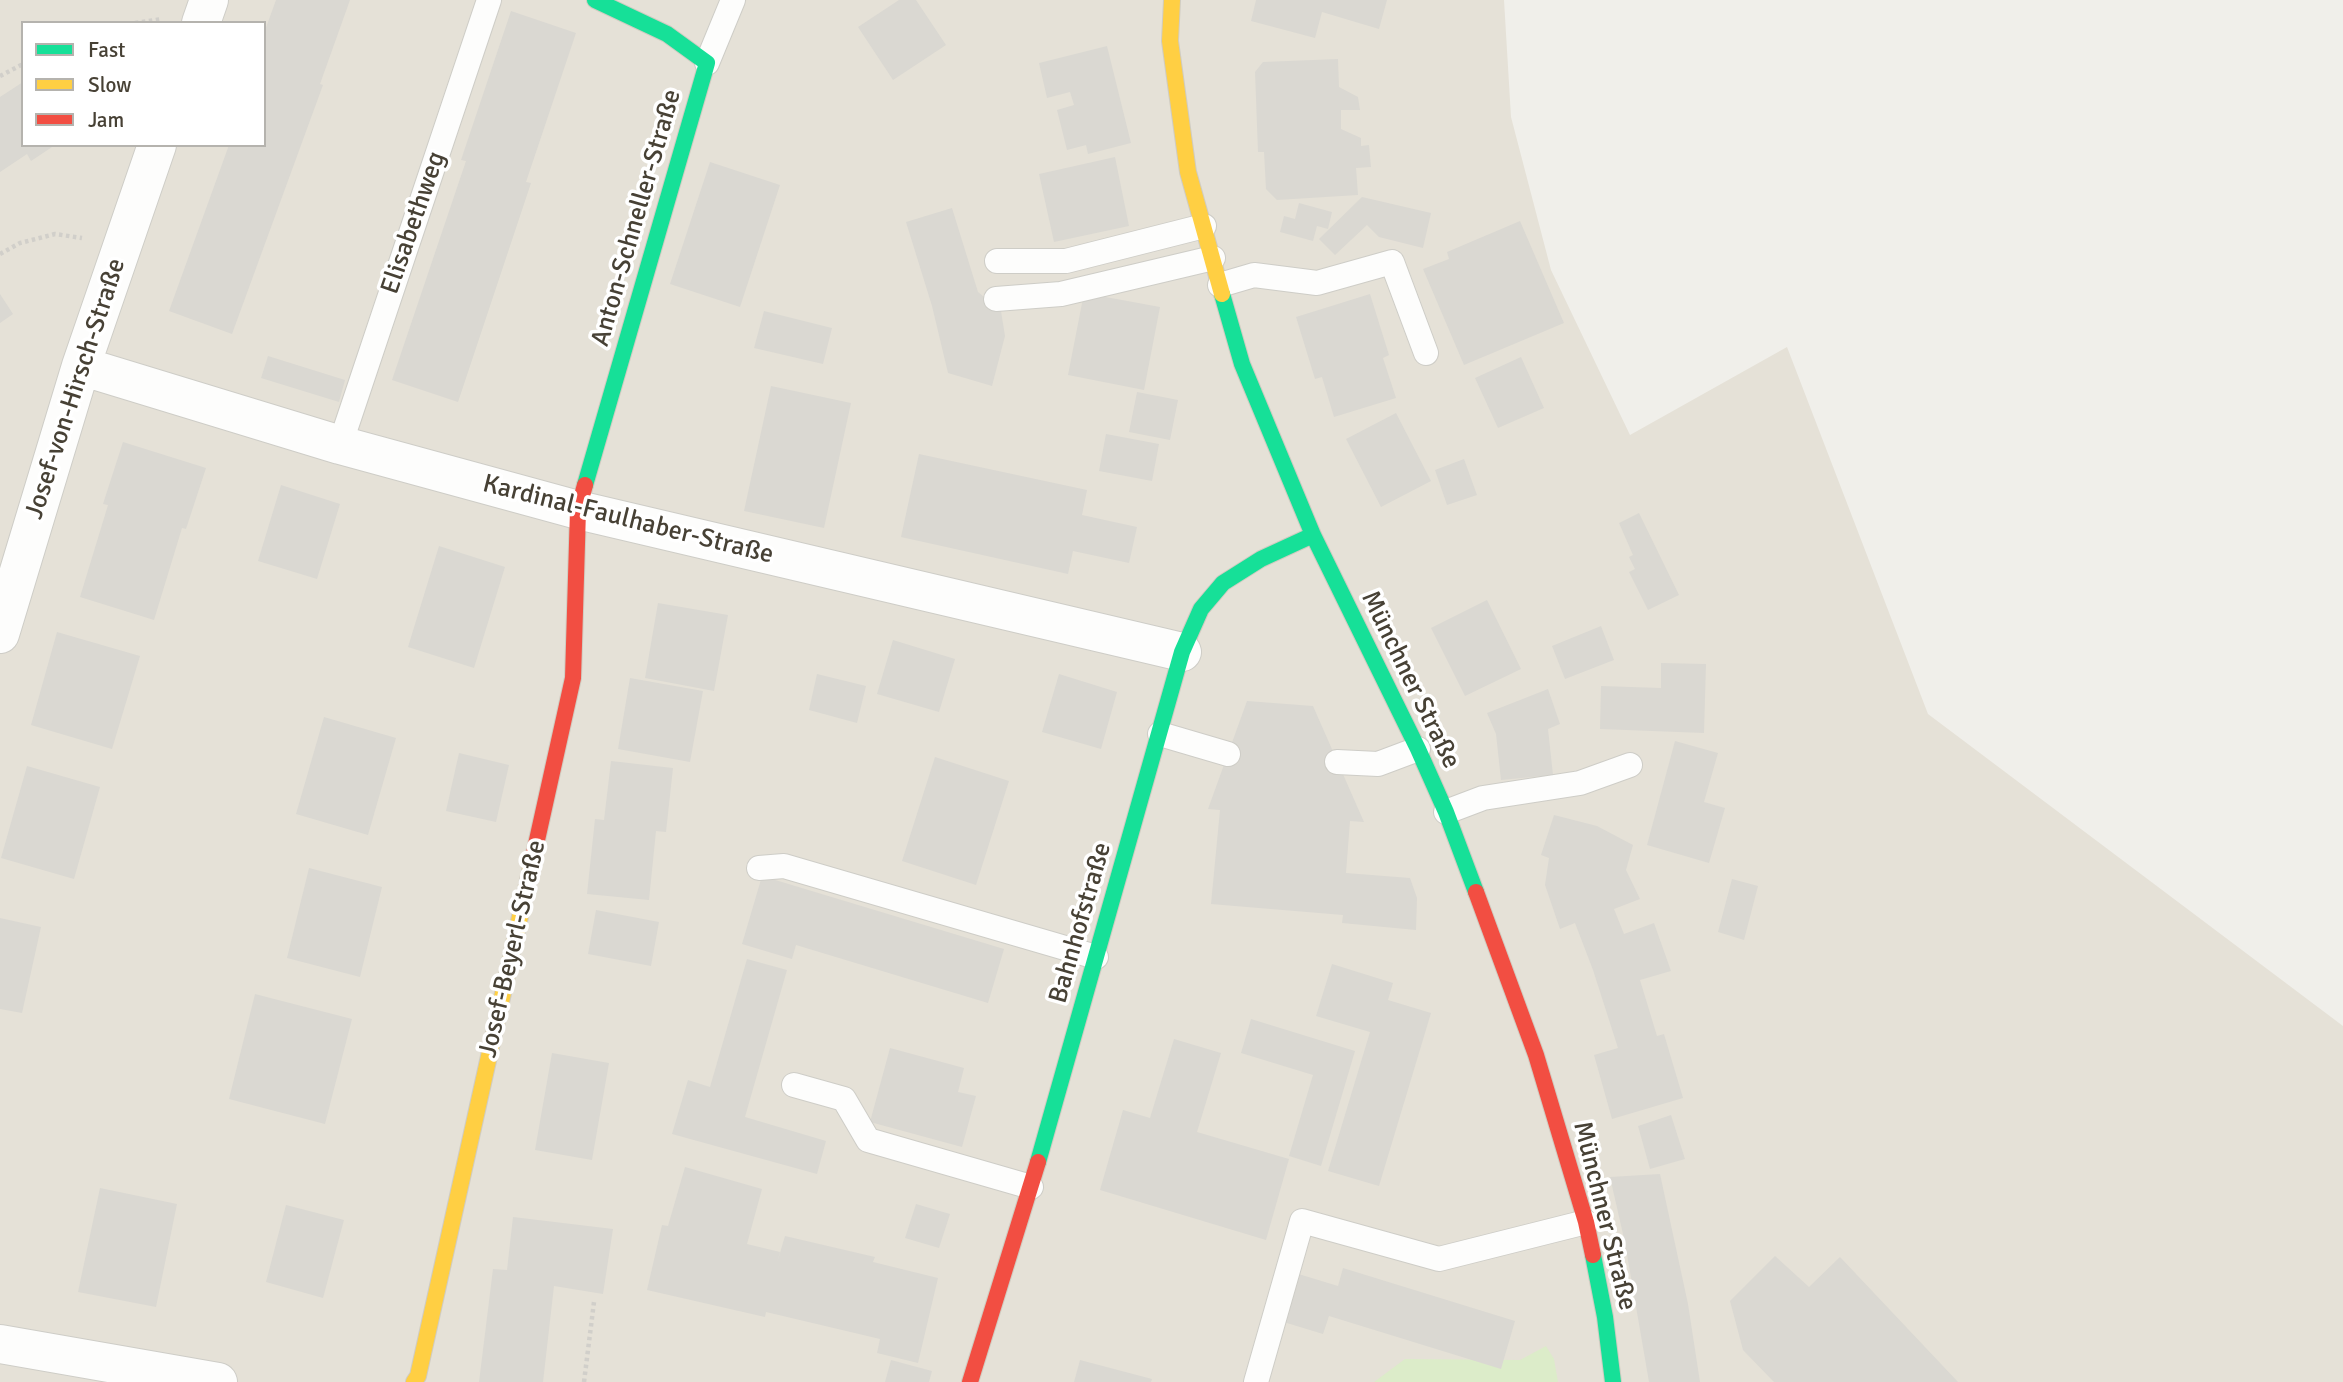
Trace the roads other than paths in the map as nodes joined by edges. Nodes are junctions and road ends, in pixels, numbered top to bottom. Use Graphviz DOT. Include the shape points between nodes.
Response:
graph roads {
  1 [pos="209,0"];
  2 [pos="489,0"];
  3 [pos="595,0"];
  4 [pos="733,0"];
  5 [pos="1172,0"];
  6 [pos="202,21"];
  7 [pos="708,64"];
  8 [pos="156,147"];
  9 [pos="1204,226"];
  10 [pos="1213,258"];
  11 [pos="997,261"];
  12 [pos="1220,285"];
  13 [pos="996,299"];
  14 [pos="1426,353"];
  15 [pos="81,366"];
  16 [pos="340,445"];
  17 [pos="578,510"];
  18 [pos="1313,535"];
  19 [pos="0,634"];
  20 [pos="1182,652"];
  21 [pos="1160,734"];
  22 [pos="1418,749"];
  23 [pos="1228,754"];
  24 [pos="1337,762"];
  25 [pos="1630,765"];
  26 [pos="1446,813"];
  27 [pos="760,868"];
  28 [pos="1096,957"];
  29 [pos="794,1085"];
  30 [pos="1031,1187"];
  31 [pos="1586,1223"];
  32 [pos="0,1344"];
  33 [pos="218,1382"];
  34 [pos="414,1382"];
  35 [pos="970,1382"];
  36 [pos="1256,1382"];
  37 [pos="1614,1382"];
  1 -- 6 [label="street"];
  2 -- 16 [label="lane, Elisabethweg"];
  3 -- 7 [label="street, Anton-Schneller-Straße" via="667,34"];
  4 -- 7 [label="lane"];
  5 -- 9 [label="street, Münchner Straße" via="1170,41 1188,172"];
  7 -- 17 [label="street, Anton-Schneller-Straße"];
  8 -- 15 [label="street, Josef-von-Hirsch-Straße"];
  9 -- 10 [label="street, Münchner Straße"];
  9 -- 11 [label="lane" via="1066,261"];
  10 -- 12 [label="street, Münchner Straße"];
  10 -- 13 [label="lane" via="1061,294"];
  12 -- 14 [label="lane" via="1254,275 1317,283 1392,262"];
  12 -- 18 [label="street, Münchner Straße" via="1242,364"];
  15 -- 16 [label="street, Kardinal-Faulhaber-Straße"];
  15 -- 19 [label="street, Josef-von-Hirsch-Straße"];
  16 -- 17 [label="street, Kardinal-Faulhaber-Straße"];
  17 -- 20 [label="street, Kardinal-Faulhaber-Straße"];
  17 -- 34 [label="street, Josef-Beyerl-Straße" via="573,678"];
  18 -- 20 [label="street, Bahnhofstraße" via="1223,583 1201,609"];
  18 -- 22 [label="street, Münchner Straße"];
  20 -- 21 [label="street, Bahnhofstraße"];
  21 -- 23 [label="lane"];
  21 -- 28 [label="street, Bahnhofstraße"];
  22 -- 24 [label="lane" via="1378,764"];
  22 -- 26 [label="street, Münchner Straße"];
  25 -- 26 [label="lane" via="1580,783 1483,798"];
  26 -- 31 [label="street, Münchner Straße" via="1536,1055"];
  27 -- 28 [label="lane" via="784,866"];
  28 -- 30 [label="street, Bahnhofstraße"];
  29 -- 30 [label="lane" via="844,1099 868,1140"];
  30 -- 35 [label="street, Bahnhofstraße"];
  31 -- 36 [label="lane" via="1439,1259 1302,1221"];
  31 -- 37 [label="street, Münchner Straße"];
  32 -- 33 [label="street"];
}
